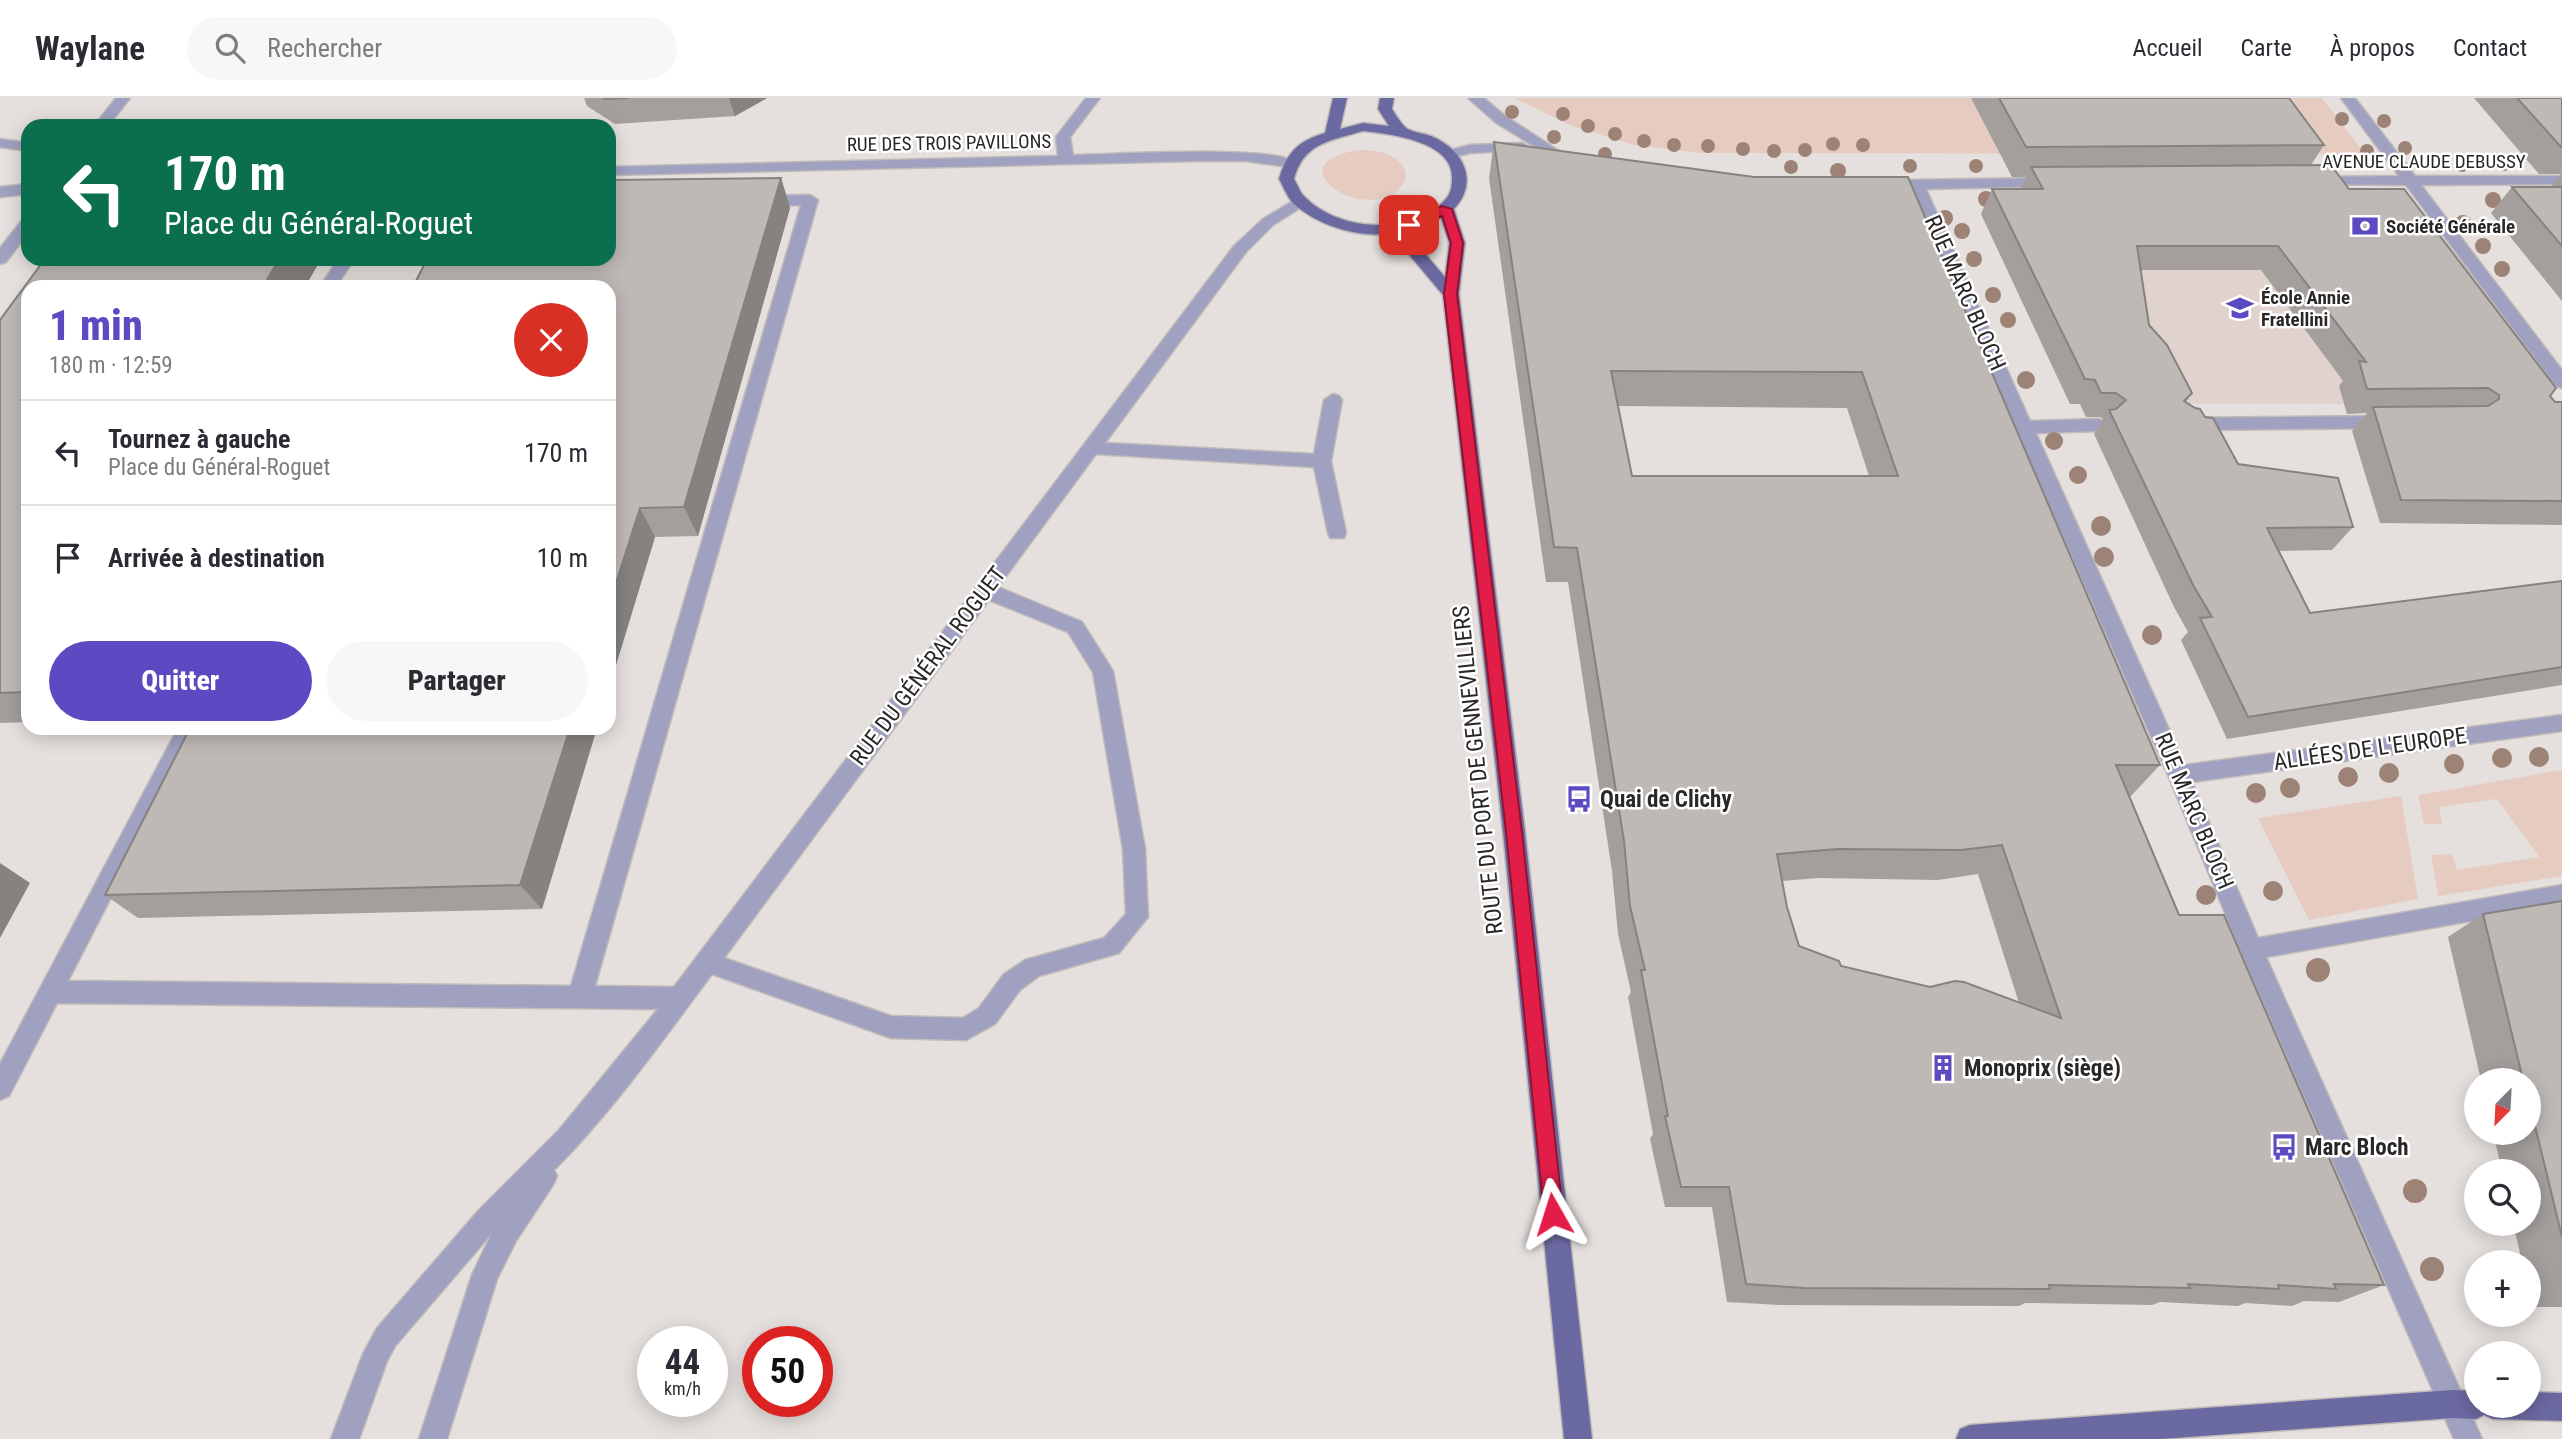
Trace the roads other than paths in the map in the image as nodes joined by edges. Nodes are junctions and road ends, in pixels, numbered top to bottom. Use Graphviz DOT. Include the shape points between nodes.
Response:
graph roads {
  1 [pos="123,98"];
  2 [pos="1093,98"];
  3 [pos="1340,98"];
  4 [pos="1387,98"];
  5 [pos="1475,98"];
  6 [pos="2348,98"];
  7 [pos="107,119"];
  8 [pos="1399,129"];
  9 [pos="1332,132"];
  10 [pos="0,142"];
  11 [pos="21,146"];
  12 [pos="1451,154"];
  13 [pos="1066,160"];
  14 [pos="1289,163"];
  15 [pos="616,171"];
  16 [pos="2411,179"];
  17 [pos="2562,180"];
  18 [pos="2306,181"];
  19 [pos="2061,183"];
  20 [pos="1890,184"];
  21 [pos="1917,185"];
  22 [pos="21,190"];
  23 [pos="0,192"];
  24 [pos="743,201"];
  25 [pos="1298,203"];
  26 [pos="1446,209"];
  27 [pos="1395,228"];
  28 [pos="21,231"];
  29 [pos="0,259"];
  30 [pos="1451,294"];
  31 [pos="2562,382"];
  32 [pos="1333,400"];
  33 [pos="2400,422"];
  34 [pos="2179,424"];
  35 [pos="2099,425"];
  36 [pos="2024,426"];
  37 [pos="1091,448"];
  38 [pos="1322,461"];
  39 [pos="1337,533"];
  40 [pos="985,590"];
  41 [pos="2562,723"];
  42 [pos="184,735"];
  43 [pos="2179,775"];
  44 [pos="2562,895"];
  45 [pos="2251,949"];
  46 [pos="707,962"];
  47 [pos="51,992"];
  48 [pos="580,997"];
  49 [pos="680,998"];
  50 [pos="0,1088"];
  51 [pos="568,1139"];
  52 [pos="2464,1403"];
  53 [pos="2464,1405"];
  54 [pos="2541,1406"];
  55 [pos="2562,1407"];
  56 [pos="2466,1418"];
  57 [pos="345,1439"];
  58 [pos="433,1439"];
  59 [pos="1578,1439"];
  60 [pos="1970,1439"];
  61 [pos="2468,1439"];
  1 -- 7 [label="street"];
  2 -- 13 [label="street" via="1063,137"];
  3 -- 9 [label="main road"];
  4 -- 8 [label="main road" via="1385,109"];
  5 -- 12 [label="street" via="1500,119 1564,157 1515,146"];
  6 -- 16 [label="street"];
  8 -- 9 [label="main road" via="1363,127"];
  8 -- 12 [label="main road"];
  9 -- 14 [label="main road" via="1299,149"];
  10 -- 11 [label="street"];
  12 -- 26 [label="main road" via="1461,179 1459,192"];
  13 -- 14 [label="street, RUE DES TROIS PAVILLONS" via="1193,157"];
  13 -- 15 [label="street, RUE DES TROIS PAVILLONS"];
  14 -- 25 [label="main road" via="1287,183"];
  16 -- 17 [label="street, AVENUE CLAUDE DEBUSSY"];
  16 -- 18 [label="street, AVENUE CLAUDE DEBUSSY"];
  16 -- 31 [label="street"];
  19 -- 21 [label="street"];
  20 -- 21 [label="street"];
  21 -- 36 [label="street, RUE MARC BLOCH"];
  22 -- 23 [label="street"];
  24 -- 48 [label="street" via="810,200"];
  25 -- 27 [label="main road" via="1339,225"];
  25 -- 37 [label="street, RUE DU GÉNÉRAL ROGUET" via="1240,248"];
  26 -- 27 [label="main road"];
  26 -- 30 [label="main road, ROUTE DU PORT DE GENNEVILLIERS" via="1457,243"];
  27 -- 30 [label="main road"];
  28 -- 29 [label="street"];
  30 -- 59 [label="main road, ROUTE DU PORT DE GENNEVILLIERS"];
  32 -- 38 [label="street"];
  33 -- 34 [label="street"];
  35 -- 36 [label="street"];
  36 -- 43 [label="street, RUE MARC BLOCH"];
  37 -- 38 [label="street"];
  37 -- 40 [label="street, RUE DU GÉNÉRAL ROGUET"];
  38 -- 39 [label="street"];
  40 -- 46 [label="street, RUE DU GÉNÉRAL ROGUET"];
  40 -- 46 [label="street" via="1075,627 1103,671 1134,849 1137,917 1111,946 1033,968 1012,982 987,1016 966,1029 891,1027"];
  41 -- 43 [label="street, ALLÉES DE L'EUROPE"];
  42 -- 47 [label="street"];
  43 -- 45 [label="street, RUE MARC BLOCH"];
  44 -- 45 [label="street"];
  45 -- 52 [label="street, RUE MARC BLOCH"];
  46 -- 49 [label="street, RUE DU GÉNÉRAL ROGUET"];
  47 -- 48 [label="street"];
  47 -- 50 [label="street"];
  48 -- 49 [label="street"];
  49 -- 51 [label="street, RUE DU GÉNÉRAL ROGUET"];
  51 -- 57 [label="street, RUE DU GÉNÉRAL ROGUET" via="488,1219 386,1337"];
  51 -- 58 [label="street, RUE DU GÉNÉRAL ROGUET" via="485,1275"];
  53 -- 60 [label="main road"];
  54 -- 55 [label="main road"];
  56 -- 61 [label="street, RUE MARC BLOCH"];
}
